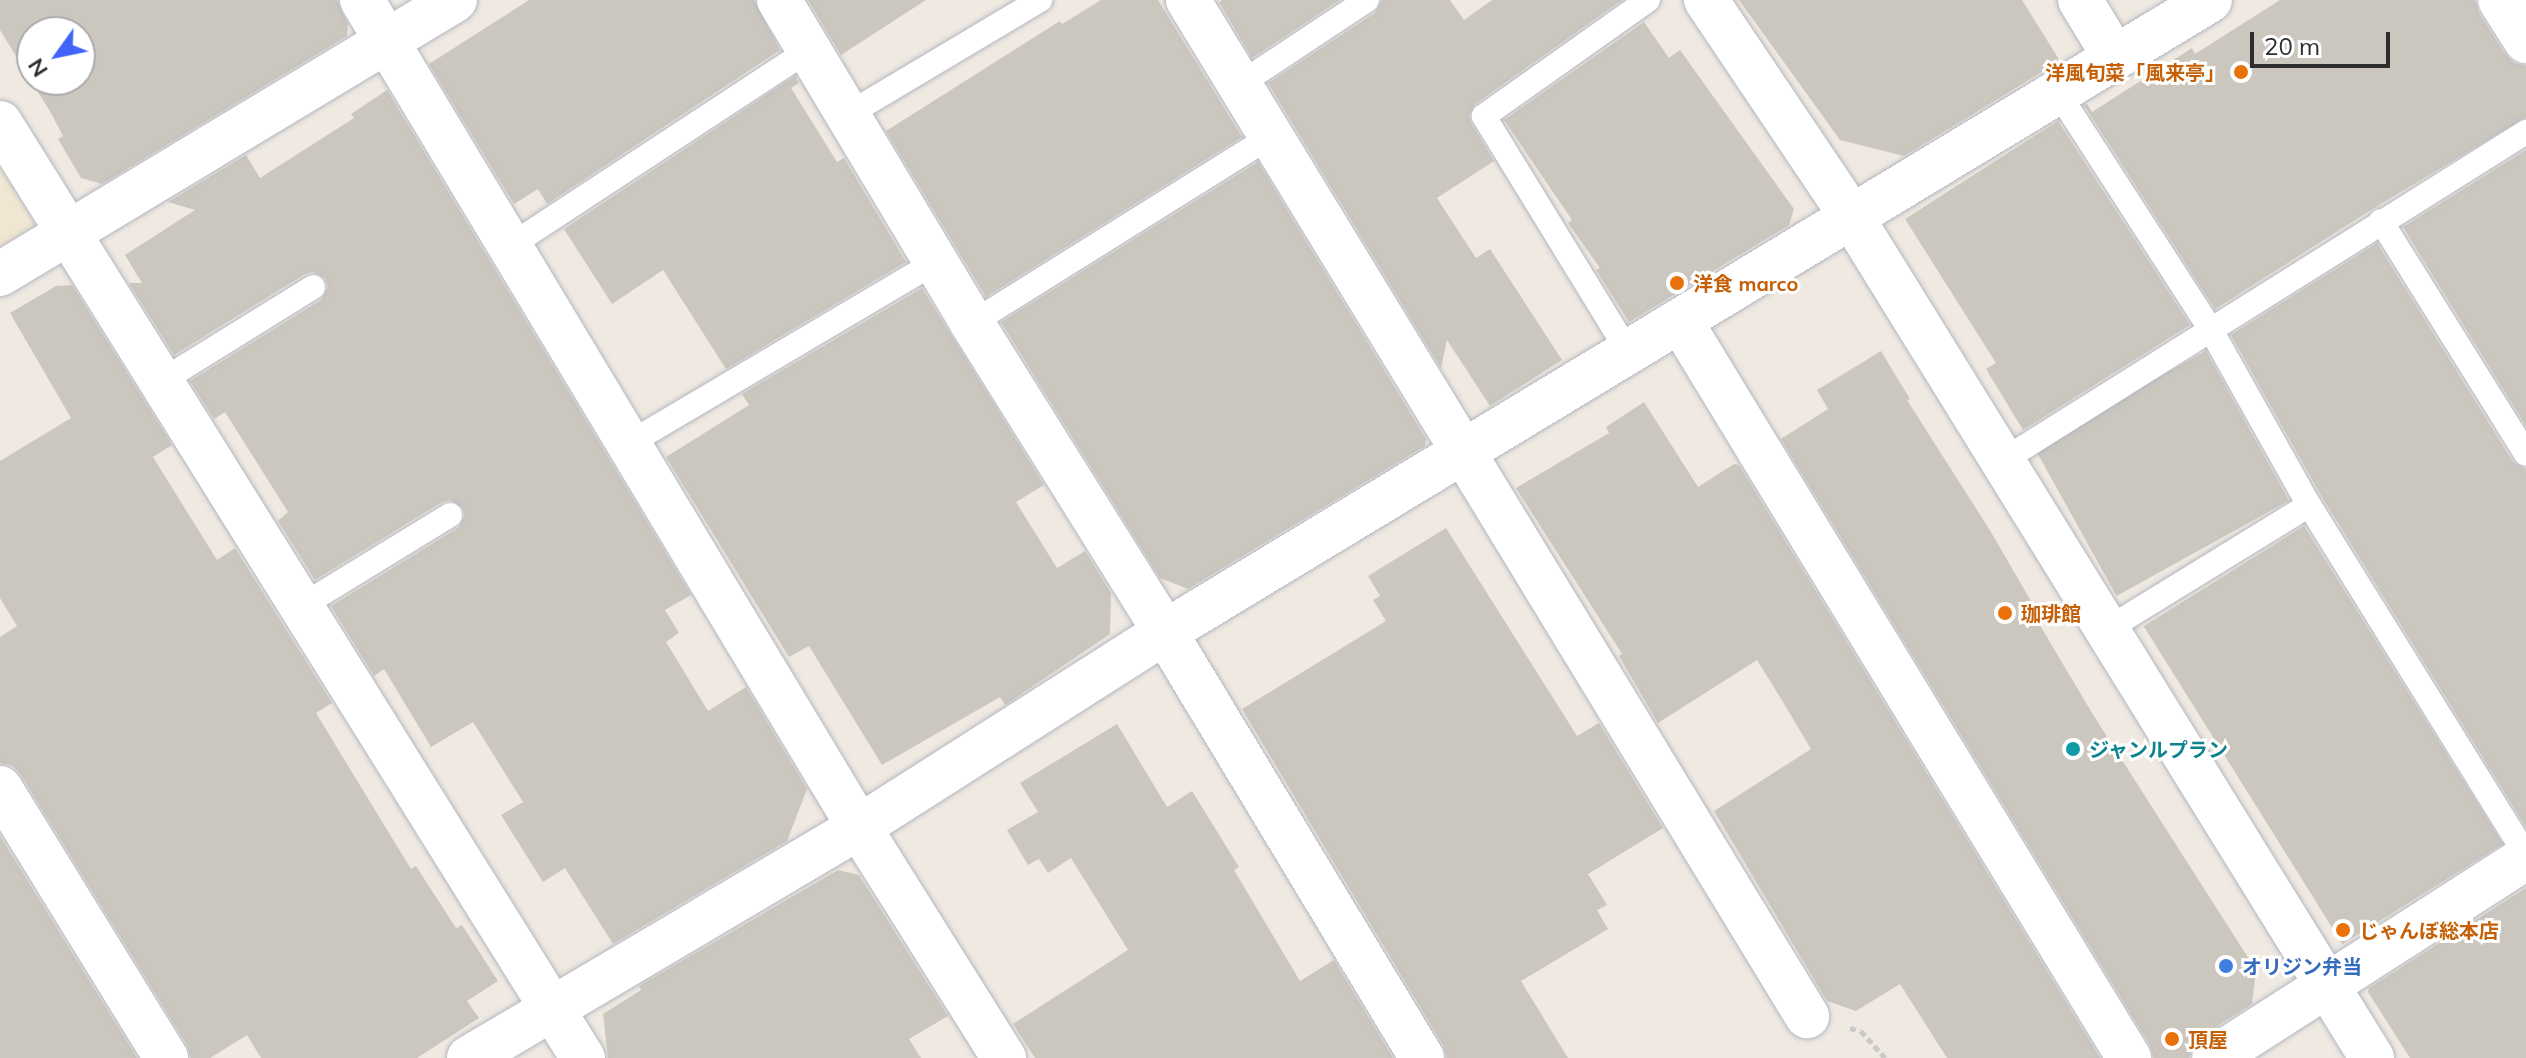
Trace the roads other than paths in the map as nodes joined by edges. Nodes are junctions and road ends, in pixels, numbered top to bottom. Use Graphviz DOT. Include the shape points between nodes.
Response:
graph roads {
  1 [pos="362,0"];
  2 [pos="455,0"];
  3 [pos="779,0"];
  4 [pos="1040,0"];
  5 [pos="1188,0"];
  6 [pos="1367,0"];
  7 [pos="1648,0"];
  8 [pos="1706,0"];
  9 [pos="2080,0"];
  10 [pos="2210,0"];
  11 [pos="2500,0"];
  12 [pos="387,40"];
  13 [pos="2526,41"];
  14 [pos="808,50"];
  15 [pos="2114,56"];
  16 [pos="1240,84"];
  17 [pos="2057,91"];
  18 [pos="847,115"];
  19 [pos="0,123"];
  20 [pos="2526,132"];
  21 [pos="1271,136"];
  22 [pos="1851,216"];
  23 [pos="2381,221"];
  24 [pos="67,235"];
  25 [pos="510,246"];
  26 [pos="936,262"];
  27 [pos="0,274"];
  28 [pos="313,287"];
  29 [pos="1681,322"];
  30 [pos="972,323"];
  31 [pos="2211,330"];
  32 [pos="1629,353"];
  33 [pos="160,382"];
  34 [pos="628,444"];
  35 [pos="1464,450"];
  36 [pos="2526,454"];
  37 [pos="2002,461"];
  38 [pos="2309,505"];
  39 [pos="450,515"];
  40 [pos="300,607"];
  41 [pos="2106,630"];
  42 [pos="1165,632"];
  43 [pos="0,788"];
  44 [pos="859,827"];
  45 [pos="2526,857"];
  46 [pos="2342,977"];
  47 [pos="552,1007"];
  48 [pos="1807,1016"];
  49 [pos="166,1058"];
  50 [pos="469,1058"];
  51 [pos="583,1058"];
  52 [pos="1004,1058"];
  53 [pos="1422,1058"];
  54 [pos="2129,1058"];
  55 [pos="2214,1058"];
  56 [pos="2372,1058"];
  1 -- 12 [label="street"];
  2 -- 12 [label="street"];
  3 -- 14 [label="street"];
  4 -- 18 [label="lane"];
  5 -- 16 [label="street"];
  6 -- 16 [label="lane"];
  7 -- 32 [label="lane" via="1484,116"];
  8 -- 22 [label="street"];
  9 -- 15 [label="street"];
  10 -- 15 [label="street"];
  11 -- 13 [label="street"];
  12 -- 24 [label="street"];
  12 -- 25 [label="street"];
  14 -- 18 [label="street"];
  14 -- 25 [label="lane"];
  15 -- 17 [label="street"];
  16 -- 21 [label="street"];
  17 -- 22 [label="street"];
  17 -- 31 [label="lane"];
  18 -- 26 [label="street"];
  19 -- 24 [label="street"];
  20 -- 23 [label="lane"];
  21 -- 30 [label="lane"];
  21 -- 35 [label="street"];
  22 -- 29 [label="street"];
  22 -- 37 [label="street"];
  23 -- 31 [label="lane"];
  23 -- 36 [label="lane"];
  24 -- 27 [label="street"];
  24 -- 33 [label="street"];
  25 -- 34 [label="street"];
  26 -- 30 [label="street"];
  26 -- 34 [label="lane"];
  28 -- 33 [label="lane"];
  29 -- 32 [label="street"];
  29 -- 54 [label="street"];
  30 -- 42 [label="street"];
  31 -- 37 [label="lane"];
  31 -- 38 [label="lane"];
  32 -- 35 [label="street"];
  33 -- 40 [label="street"];
  34 -- 44 [label="street"];
  35 -- 42 [label="street"];
  35 -- 48 [label="street"];
  37 -- 41 [label="street"];
  38 -- 41 [label="lane"];
  38 -- 45 [label="lane"];
  39 -- 40 [label="lane"];
  40 -- 47 [label="street"];
  41 -- 46 [label="street"];
  42 -- 44 [label="street"];
  42 -- 53 [label="street"];
  43 -- 49 [label="street"];
  44 -- 47 [label="street"];
  44 -- 52 [label="street"];
  45 -- 46 [label="street"];
  46 -- 55 [label="street"];
  46 -- 56 [label="street"];
  47 -- 50 [label="street"];
  47 -- 51 [label="street"];
}
